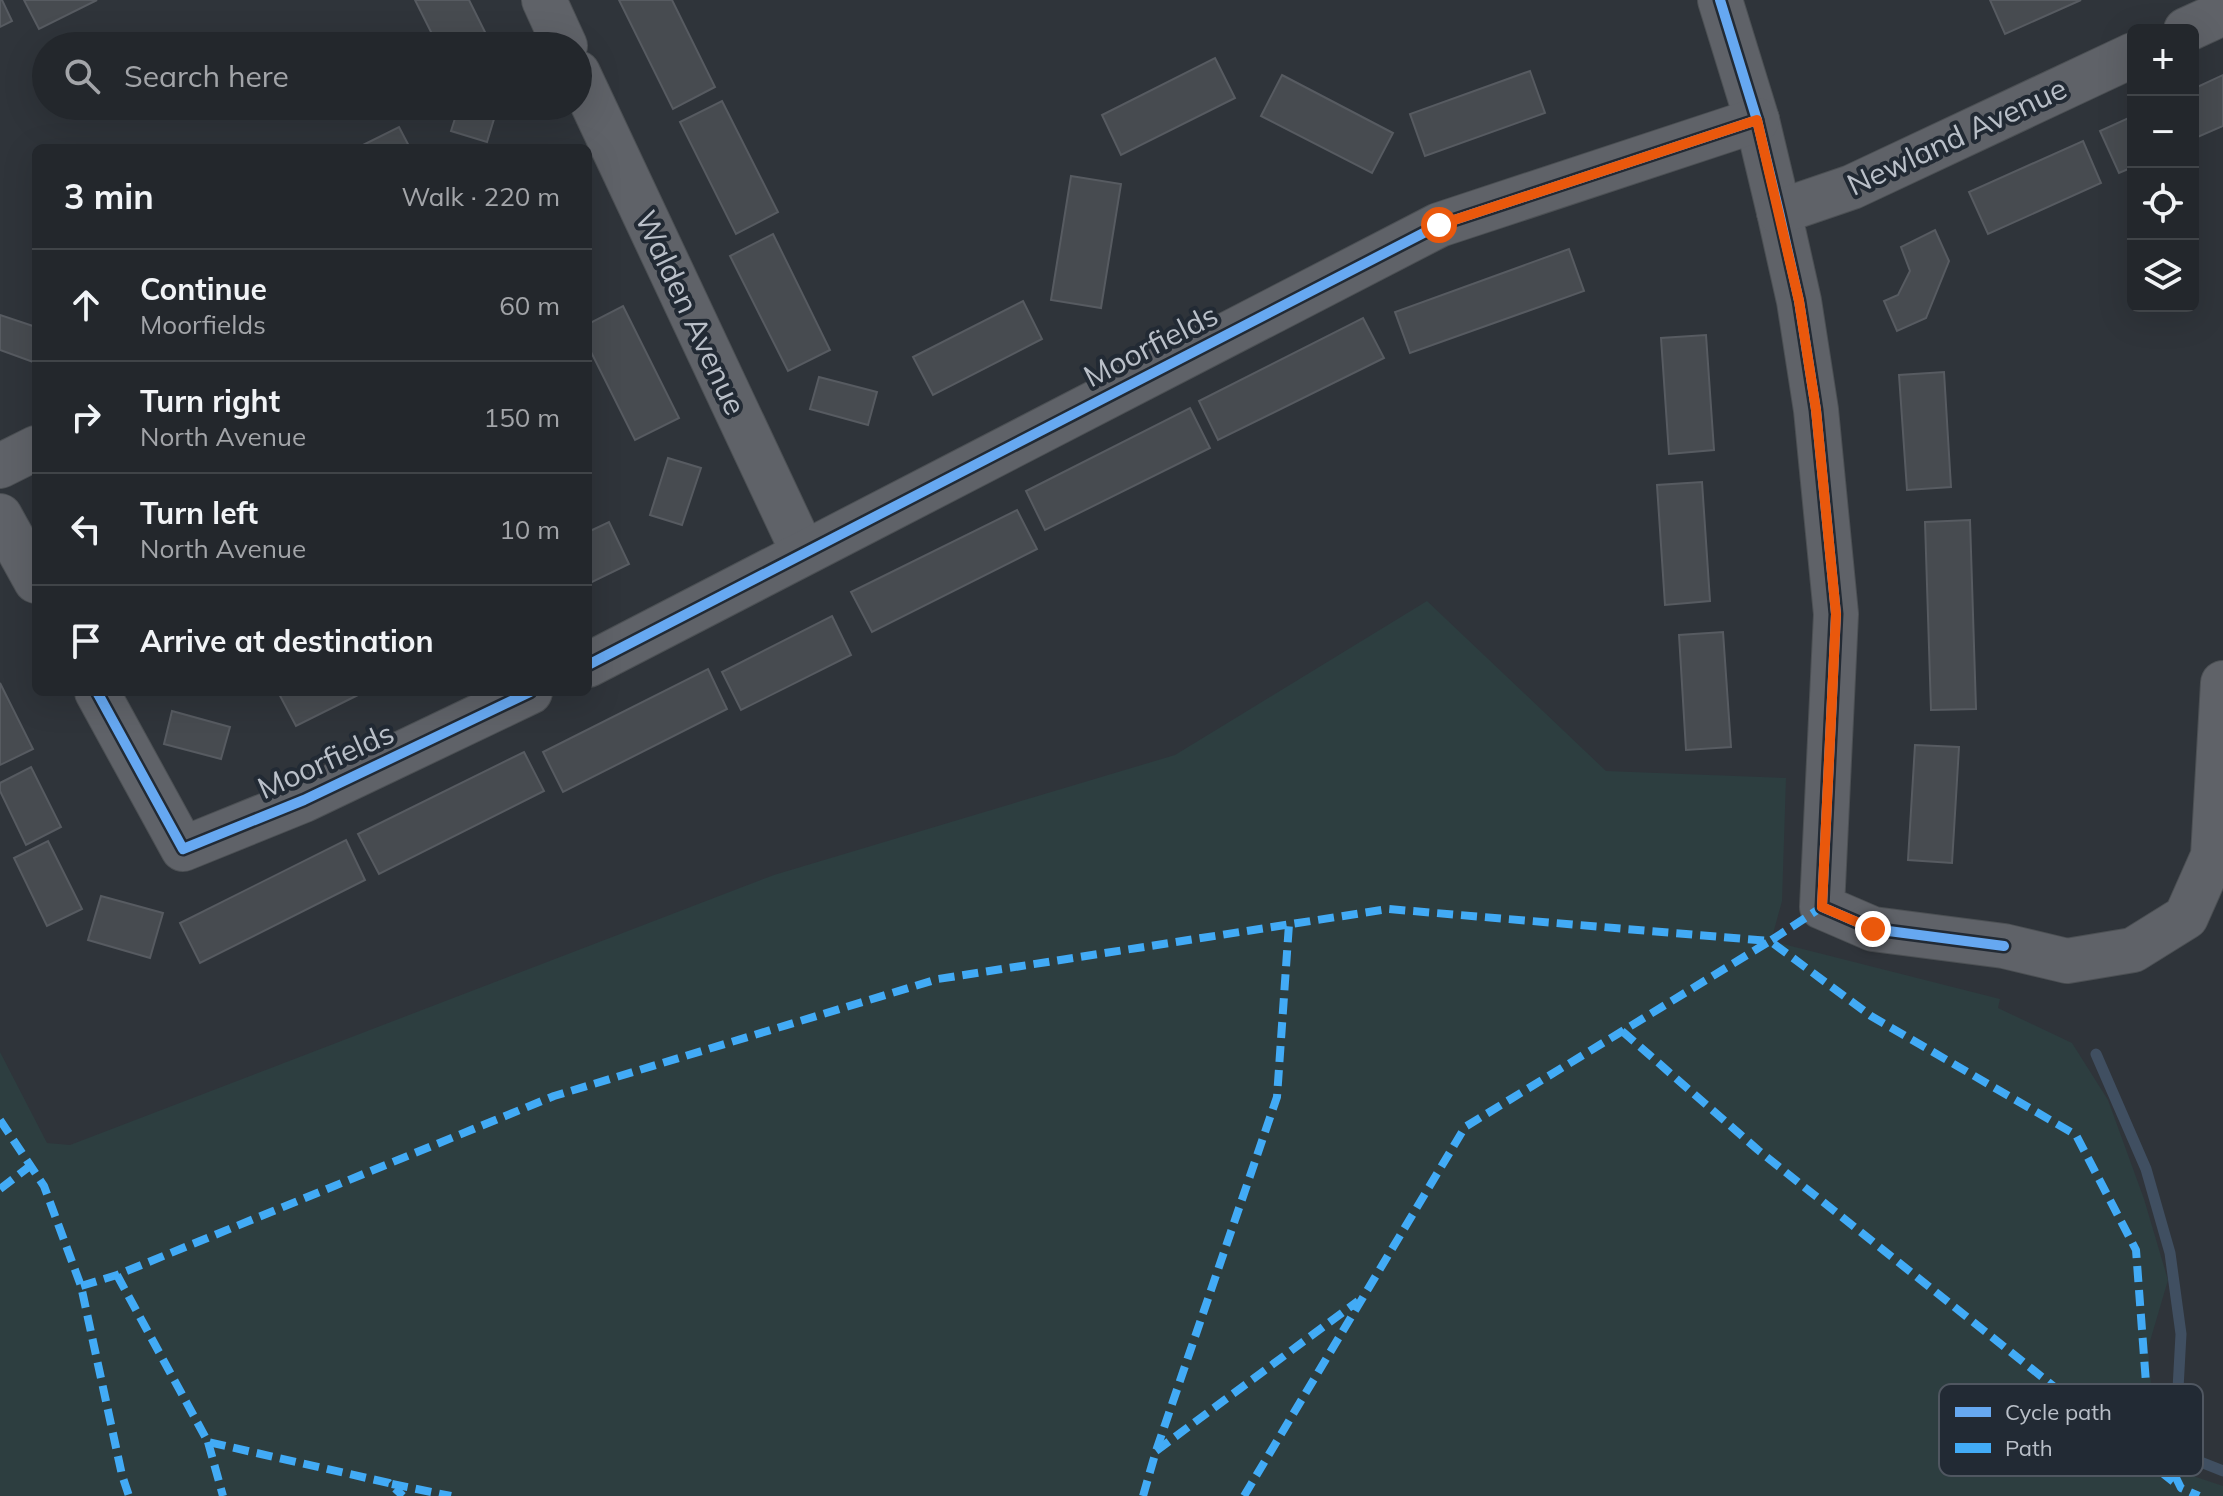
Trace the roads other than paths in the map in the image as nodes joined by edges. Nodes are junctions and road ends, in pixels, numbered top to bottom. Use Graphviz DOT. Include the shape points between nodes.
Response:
graph roads {
  1 [pos="544,0"];
  2 [pos="1720,0"];
  3 [pos="2223,13"];
  4 [pos="2199,24"];
  5 [pos="559,32"];
  6 [pos="2127,58"];
  7 [pos="591,120"];
  8 [pos="1757,120"];
  9 [pos="603,166"];
  10 [pos="1779,212"];
  11 [pos="32,450"];
  12 [pos="0,466"];
  13 [pos="0,516"];
  14 [pos="803,552"];
  15 [pos="32,574"];
  16 [pos="592,663"];
  17 [pos="2223,683"];
  18 [pos="99,696"];
  19 [pos="522,696"];
  1 -- 5 [label="street"];
  2 -- 8 [label="street"];
  3 -- 4 [label="street"];
  6 -- 10 [label="street, Newland Avenue" via="1852,187"];
  7 -- 9 [label="street, Walden Avenue"];
  8 -- 10 [label="street"];
  8 -- 14 [label="street, Moorfields" via="1439,225"];
  9 -- 14 [label="street, Walden Avenue"];
  10 -- 17 [label="street" via="1816,410 1836,614 1822,907 1873,929 2004,946 2067,961 2133,950 2186,917 2213,856"];
  11 -- 12 [label="street"];
  13 -- 15 [label="street"];
  14 -- 16 [label="street, Moorfields"];
  18 -- 19 [label="street, Moorfields" via="183,849 304,800"];
}
